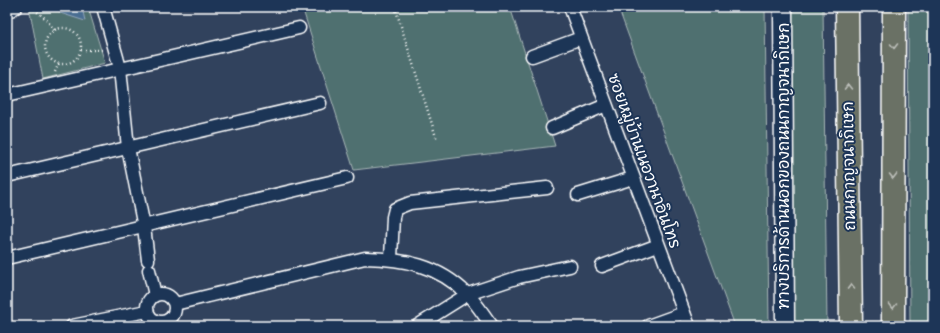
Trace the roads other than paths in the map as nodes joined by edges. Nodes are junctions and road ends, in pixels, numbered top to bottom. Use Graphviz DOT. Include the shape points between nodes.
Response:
graph roads {
  1 [pos="16,7"];
  2 [pos="103,7"];
  3 [pos="570,7"];
  4 [pos="783,7"];
  5 [pos="847,7"];
  6 [pos="894,7"];
  7 [pos="7,12"];
  8 [pos="299,28"];
  9 [pos="581,38"];
  10 [pos="532,56"];
  11 [pos="120,68"];
  12 [pos="7,95"];
  13 [pos="320,103"];
  14 [pos="606,105"];
  15 [pos="552,128"];
  16 [pos="128,148"];
  17 [pos="7,176"];
  18 [pos="348,178"];
  19 [pos="633,178"];
  20 [pos="547,188"];
  21 [pos="578,195"];
  22 [pos="144,227"];
  23 [pos="658,245"];
  24 [pos="7,258"];
  25 [pos="391,258"];
  26 [pos="570,266"];
  27 [pos="602,266"];
  28 [pos="468,294"];
  29 [pos="155,295"];
  30 [pos="175,304"];
  31 [pos="147,311"];
  32 [pos="684,313"];
  33 [pos="165,324"];
  34 [pos="72,326"];
  35 [pos="417,326"];
  36 [pos="492,326"];
  37 [pos="648,326"];
  38 [pos="689,326"];
  39 [pos="785,326"];
  40 [pos="851,326"];
  41 [pos="893,326"];
  1 -- 7 [label="street"];
  2 -- 11 [label="street"];
  3 -- 9 [label="street, ซอยหมู่บ้านเนอวานาอินโทร"];
  4 -- 39 [label="main road, ทางบริการด้านนอกของถนนกาญจนาภิเษก"];
  40 -- 5 [label="highway, ถนนกาญจนาภิเษก, one-way"];
  6 -- 41 [label="highway, one-way"];
  8 -- 11 [label="street"];
  9 -- 10 [label="street"];
  9 -- 14 [label="street, ซอยหมู่บ้านเนอวานาอินโทร"];
  11 -- 12 [label="street"];
  11 -- 16 [label="street"];
  13 -- 16 [label="street"];
  14 -- 15 [label="street"];
  14 -- 19 [label="street, ซอยหมู่บ้านเนอวานาอินโทร"];
  16 -- 17 [label="street"];
  16 -- 22 [label="street"];
  18 -- 22 [label="street"];
  19 -- 21 [label="street"];
  19 -- 23 [label="street, ซอยหมู่บ้านเนอวานาอินโทร"];
  20 -- 25 [label="street" via="410,203 395,209"];
  22 -- 24 [label="street"];
  22 -- 29 [label="street"];
  23 -- 27 [label="street"];
  23 -- 32 [label="street, ซอยหมู่บ้านเนอวานาอินโทร"];
  25 -- 28 [label="street" via="421,264"];
  25 -- 30 [label="street" via="365,258"];
  26 -- 28 [label="street" via="520,277"];
  28 -- 35 [label="street"];
  28 -- 36 [label="street"];
  29 -- 30 [label="street" via="165,294"];
  29 -- 31 [label="street" via="148,301"];
  30 -- 33 [label="street" via="174,313"];
  31 -- 33 [label="street" via="155,321"];
  31 -- 34 [label="street"];
  32 -- 37 [label="street"];
  32 -- 38 [label="street, ซอยหมู่บ้านเนอวานาอินโทร"];
}
